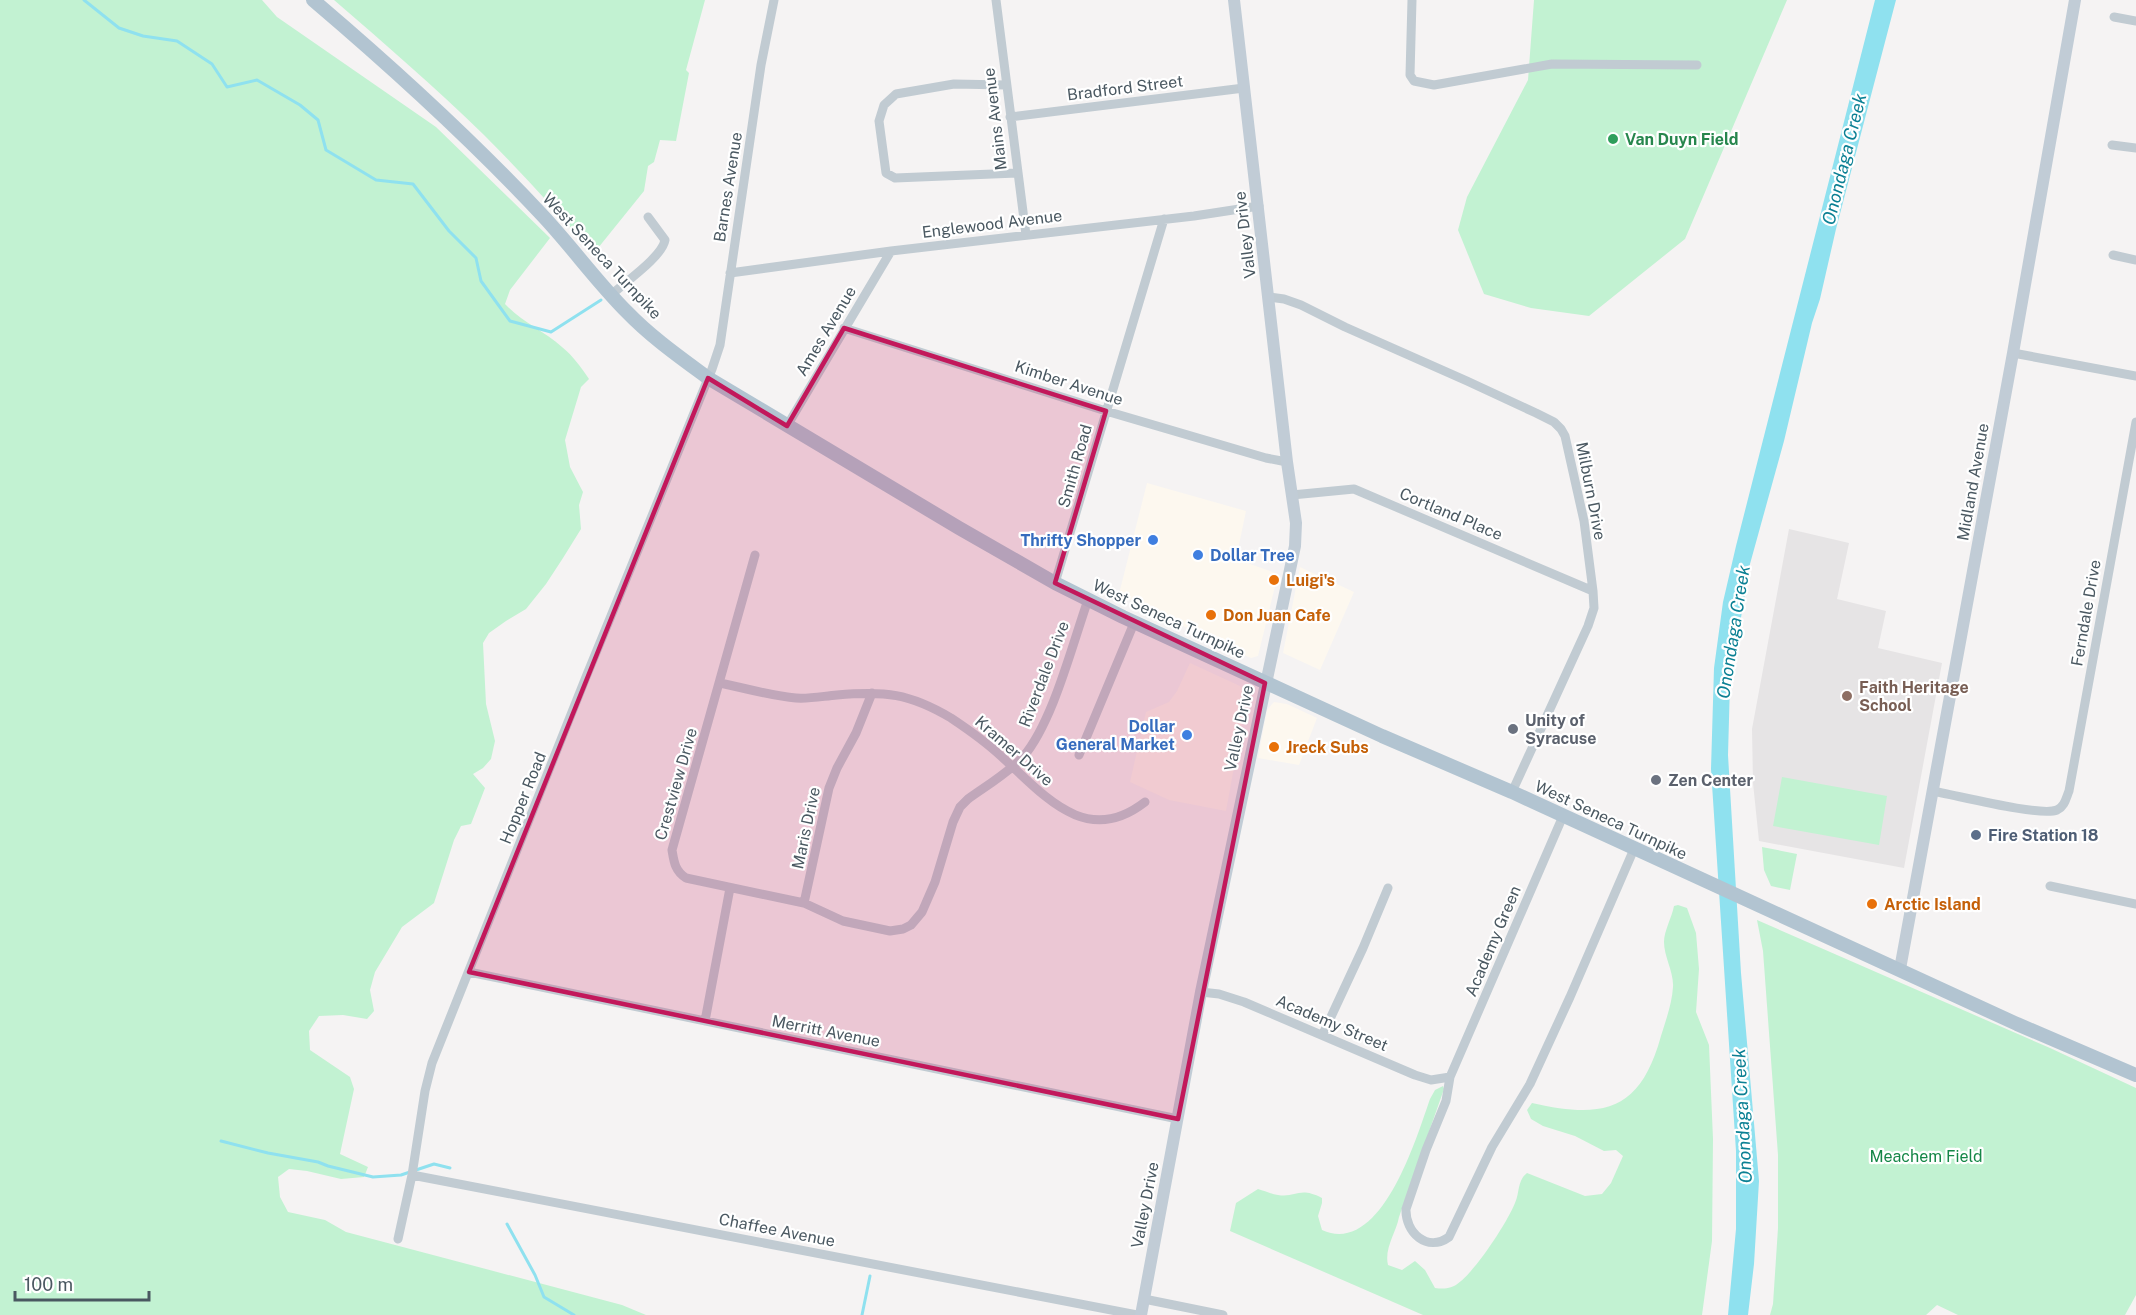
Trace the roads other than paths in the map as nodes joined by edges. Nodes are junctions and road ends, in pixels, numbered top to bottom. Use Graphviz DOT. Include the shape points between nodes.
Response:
graph roads {
  1 [pos="313,0"];
  2 [pos="774,0"];
  3 [pos="996,0"];
  4 [pos="1234,0"];
  5 [pos="1412,0"];
  6 [pos="2075,0"];
  7 [pos="2114,16"];
  8 [pos="2136,21"];
  9 [pos="1697,65"];
  10 [pos="1006,85"];
  11 [pos="1244,88"];
  12 [pos="1010,117"];
  13 [pos="2112,145"];
  14 [pos="2136,148"];
  15 [pos="1017,173"];
  16 [pos="1258,206"];
  17 [pos="648,217"];
  18 [pos="1164,219"];
  19 [pos="1026,235"];
  20 [pos="891,251"];
  21 [pos="2113,255"];
  22 [pos="2136,260"];
  23 [pos="730,273"];
  24 [pos="611,294"];
  25 [pos="1269,297"];
  26 [pos="844,328"];
  27 [pos="2013,353"];
  28 [pos="2136,376"];
  29 [pos="708,378"];
  30 [pos="1106,411"];
  31 [pos="2136,422"];
  32 [pos="787,426"];
  33 [pos="1287,462"];
  34 [pos="1293,495"];
  35 [pos="755,555"];
  36 [pos="1055,583"];
  37 [pos="1593,591"];
  38 [pos="1088,600"];
  39 [pos="1134,623"];
  40 [pos="720,682"];
  41 [pos="1265,683"];
  42 [pos="872,693"];
  43 [pos="1079,755"];
  44 [pos="1011,766"];
  45 [pos="1932,791"];
  46 [pos="1512,792"];
  47 [pos="1145,802"];
  48 [pos="1563,816"];
  49 [pos="1634,849"];
  50 [pos="2050,886"];
  51 [pos="730,888"];
  52 [pos="1388,888"];
  53 [pos="804,903"];
  54 [pos="2136,904"];
  55 [pos="1900,969"];
  56 [pos="469,972"];
  57 [pos="1201,992"];
  58 [pos="705,1022"];
  59 [pos="1323,1034"];
  60 [pos="2136,1075"];
  61 [pos="1450,1077"];
  62 [pos="1178,1119"];
  63 [pos="412,1175"];
  64 [pos="398,1239"];
  65 [pos="1144,1299"];
  66 [pos="1139,1315"];
  67 [pos="1223,1315"];
  1 -- 24 [label="main road, West Seneca Turnpike" via="483,155"];
  2 -- 23 [label="street, Barnes Avenue"];
  3 -- 10 [label="street, Mains Avenue"];
  4 -- 11 [label="main road, Valley Drive"];
  5 -- 9 [label="street" via="1410,75 1414,81 1434,85 1551,64"];
  6 -- 27 [label="main road, Midland Avenue"];
  7 -- 8 [label="street"];
  10 -- 12 [label="street, Mains Avenue"];
  10 -- 15 [label="street" via="954,84 896,94 884,105 879,126 886,173 895,178"];
  11 -- 12 [label="street, Bradford Street"];
  11 -- 16 [label="main road, Valley Drive"];
  12 -- 15 [label="street, Mains Avenue"];
  13 -- 14 [label="street"];
  15 -- 19 [label="street, Mains Avenue"];
  16 -- 18 [label="street, Englewood Avenue"];
  16 -- 25 [label="main road, Valley Drive"];
  17 -- 24 [label="street" via="665,244"];
  18 -- 19 [label="street, Englewood Avenue"];
  18 -- 30 [label="street, Smith Road"];
  19 -- 20 [label="street, Englewood Avenue"];
  20 -- 23 [label="street, Englewood Avenue"];
  20 -- 26 [label="street, Ames Avenue"];
  21 -- 22 [label="street"];
  23 -- 29 [label="street, Barnes Avenue" via="720,345"];
  24 -- 29 [label="main road, West Seneca Turnpike" via="649,332"];
  25 -- 33 [label="main road, Valley Drive"];
  25 -- 37 [label="street, Milburn Drive" via="1301,305 1554,422 1565,435 1584,521"];
  26 -- 30 [label="street, Kimber Avenue"];
  26 -- 32 [label="street, Ames Avenue"];
  27 -- 28 [label="street"];
  27 -- 45 [label="main road, Midland Avenue"];
  29 -- 32 [label="main road, West Seneca Turnpike"];
  29 -- 56 [label="street, Hopper Road"];
  30 -- 33 [label="street, Kimber Avenue"];
  30 -- 36 [label="street, Smith Road"];
  31 -- 45 [label="street, Ferndale Drive" via="2069,790 2061,807 2037,812"];
  32 -- 36 [label="main road, West Seneca Turnpike"];
  33 -- 34 [label="main road, Valley Drive"];
  34 -- 37 [label="street, Cortland Place" via="1354,489"];
  34 -- 41 [label="main road, Valley Drive" via="1294,546"];
  35 -- 40 [label="street, Crestview Drive"];
  36 -- 38 [label="main road, West Seneca Turnpike"];
  37 -- 46 [label="street, Milburn Drive" via="1594,608 1588,626"];
  38 -- 39 [label="main road, West Seneca Turnpike"];
  38 -- 44 [label="street, Riverdale Drive" via="1049,712 1022,757"];
  39 -- 41 [label="main road, West Seneca Turnpike"];
  39 -- 43 [label="street"];
  40 -- 42 [label="street, Kramer Drive" via="799,698"];
  40 -- 51 [label="street, Crestview Drive" via="672,850 680,875"];
  41 -- 46 [label="main road, West Seneca Turnpike"];
  41 -- 57 [label="main road, Valley Drive"];
  42 -- 44 [label="street, Kramer Drive" via="904,696 924,703 978,736"];
  42 -- 53 [label="street, Maris Drive" via="829,788"];
  44 -- 47 [label="street, Kramer Drive" via="1047,799 1074,815 1109,820 1133,812"];
  44 -- 53 [label="street, Riverdale Drive" via="960,807 935,882 922,912 910,925 890,931 843,921"];
  45 -- 55 [label="main road, Midland Avenue"];
  46 -- 48 [label="main road, West Seneca Turnpike"];
  48 -- 49 [label="main road, West Seneca Turnpike"];
  48 -- 61 [label="street, Academy Green"];
  49 -- 55 [label="main road, West Seneca Turnpike"];
  49 -- 61 [label="street, Academy Green" via="1530,1084 1492,1147 1449,1238 1430,1242 1411,1231 1406,1209 1446,1101"];
  50 -- 54 [label="street"];
  51 -- 53 [label="street"];
  51 -- 58 [label="street"];
  52 -- 59 [label="street"];
  55 -- 60 [label="main road, West Seneca Turnpike"];
  56 -- 58 [label="street, Merritt Avenue"];
  56 -- 63 [label="street, Hopper Road" via="432,1064"];
  57 -- 59 [label="street, Academy Street" via="1219,993"];
  57 -- 62 [label="main road, Valley Drive"];
  58 -- 62 [label="street, Merritt Avenue"];
  59 -- 61 [label="street, Academy Street" via="1415,1075 1431,1080"];
  62 -- 65 [label="main road, Valley Drive"];
  63 -- 64 [label="street, Hopper Road"];
  63 -- 66 [label="street, Chaffee Avenue"];
  65 -- 66 [label="main road, Valley Drive"];
  65 -- 67 [label="street"];
}
